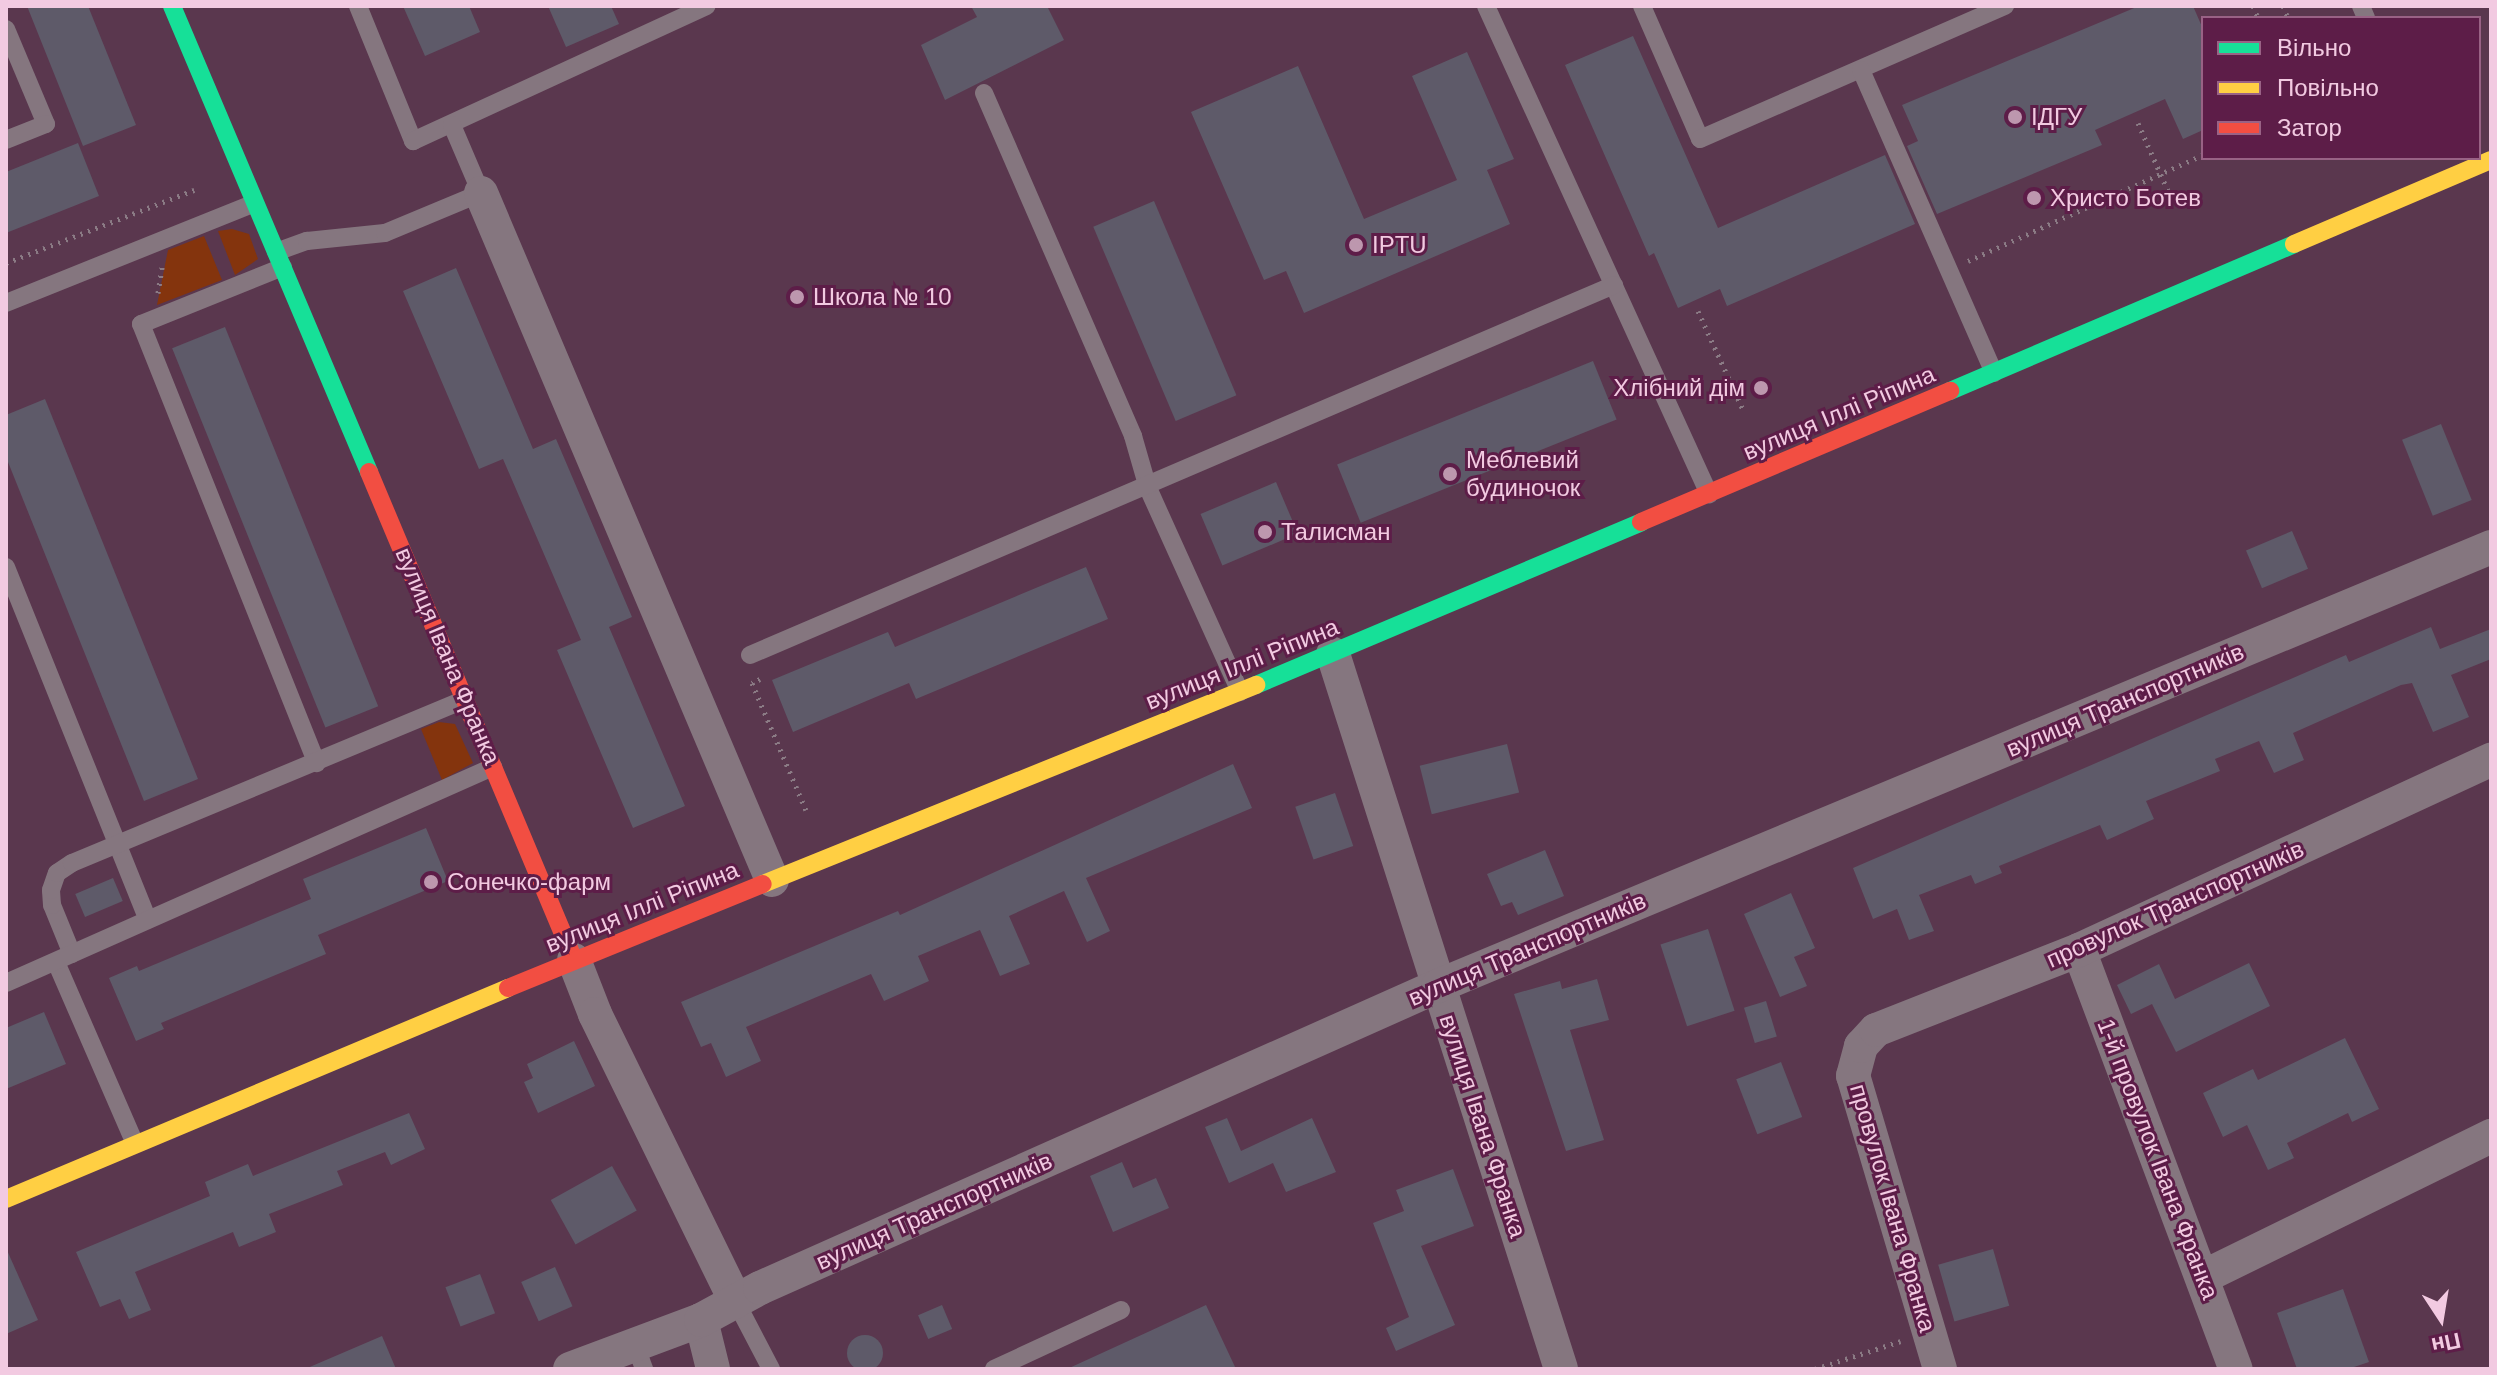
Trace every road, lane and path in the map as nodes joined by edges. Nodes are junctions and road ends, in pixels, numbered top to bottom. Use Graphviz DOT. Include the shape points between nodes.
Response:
graph roads {
  1 [pos="172,6"];
  2 [pos="358,6"];
  3 [pos="706,6"];
  4 [pos="1486,6"];
  5 [pos="1642,6"];
  6 [pos="1994,8"];
  7 [pos="6,29"];
  8 [pos="1861,70"];
  9 [pos="984,93"];
  10 [pos="2138,123"];
  11 [pos="452,125"];
  12 [pos="6,140"];
  13 [pos="2201,156"];
  14 [pos="2491,160"];
  15 [pos="2161,174"];
  16 [pos="194,190"];
  17 [pos="481,193"];
  18 [pos="2169,193"];
  19 [pos="255,203"];
  20 [pos="165,251"];
  21 [pos="280,260"];
  22 [pos="6,263"];
  23 [pos="1949,269"];
  24 [pos="1614,285"];
  25 [pos="6,303"];
  26 [pos="155,306"];
  27 [pos="1698,311"];
  28 [pos="1994,373"];
  29 [pos="1744,412"];
  30 [pos="1148,488"];
  31 [pos="1709,494"];
  32 [pos="2491,547"];
  33 [pos="6,567"];
  34 [pos="775,646"];
  35 [pos="1333,654"];
  36 [pos="750,655"];
  37 [pos="1240,692"];
  38 [pos="466,699"];
  39 [pos="2491,760"];
  40 [pos="317,763"];
  41 [pos="495,766"];
  42 [pos="806,810"];
  43 [pos="115,847"];
  44 [pos="772,880"];
  45 [pos="148,920"];
  46 [pos="2079,950"];
  47 [pos="64,958"];
  48 [pos="574,960"];
  49 [pos="6,983"];
  50 [pos="1438,986"];
  51 [pos="1861,1046"];
  52 [pos="2491,1136"];
  53 [pos="135,1144"];
  54 [pos="6,1199"];
  55 [pos="2203,1277"];
  56 [pos="735,1300"];
  57 [pos="1121,1310"];
  58 [pos="701,1320"];
  59 [pos="1929,1332"];
  60 [pos="640,1357"];
  61 [pos="2233,1366"];
  62 [pos="570,1369"];
  63 [pos="713,1369"];
  64 [pos="771,1369"];
  65 [pos="994,1369"];
  66 [pos="1561,1369"];
  67 [pos="1815,1369"];
  68 [pos="1940,1369"];
  1 -- 19 [label="main road, вулиця Івана Франка"];
  2 -- 11 [label="lane" via="413,141"];
  3 -- 11 [label="lane"];
  4 -- 24 [label="lane"];
  5 -- 8 [label="lane" via="1700,139"];
  6 -- 8 [label="lane"];
  7 -- 12 [label="lane" via="46,124"];
  8 -- 23 [label="lane"];
  9 -- 30 [label="lane" via="1133,436"];
  10 -- 15 [label="path"];
  11 -- 17 [label="lane"];
  13 -- 15 [label="path"];
  14 -- 28 [label="main road, вулиця Іллі Ріпина" via="2431,177"];
  15 -- 18 [label="path"];
  15 -- 23 [label="path"];
  16 -- 22 [label="path"];
  17 -- 21 [label="lane" via="385,233 307,241"];
  17 -- 44 [label="street"];
  19 -- 21 [label="main road, вулиця Івана Франка"];
  19 -- 25 [label="lane"];
  20 -- 26 [label="path"];
  21 -- 38 [label="main road, вулиця Івана Франка"];
  21 -- 40 [label="lane" via="141,324"];
  23 -- 28 [label="lane"];
  24 -- 30 [label="lane"];
  24 -- 31 [label="lane"];
  27 -- 29 [label="path"];
  28 -- 31 [label="main road, вулиця Іллі Ріпина"];
  30 -- 34 [label="lane"];
  30 -- 37 [label="lane"];
  31 -- 35 [label="main road, вулиця Іллі Ріпина"];
  32 -- 50 [label="street, вулиця Транспортників"];
  33 -- 43 [label="lane" via="87,763"];
  34 -- 36 [label="lane"];
  34 -- 42 [label="path" via="784,668 752,683"];
  35 -- 37 [label="main road, вулиця Іллі Ріпина"];
  35 -- 50 [label="street, вулиця Івана Франка"];
  37 -- 44 [label="main road, вулиця Іллі Ріпина"];
  38 -- 40 [label="lane"];
  38 -- 41 [label="main road, вулиця Івана Франка"];
  39 -- 46 [label="street, провулок Транспортників"];
  40 -- 43 [label="lane"];
  41 -- 45 [label="lane"];
  41 -- 48 [label="main road, вулиця Івана Франка"];
  43 -- 45 [label="lane"];
  43 -- 47 [label="lane" via="57,873 52,905"];
  44 -- 48 [label="main road, вулиця Іллі Ріпина"];
  45 -- 47 [label="lane"];
  46 -- 51 [label="street, провулок Транспортників" via="1876,1030"];
  46 -- 55 [label="street, 1-й провулок Івана Франка"];
  47 -- 49 [label="lane"];
  47 -- 53 [label="lane"];
  48 -- 53 [label="main road, вулиця Іллі Ріпина"];
  48 -- 56 [label="street, вулиця Івана Франка" via="595,1014"];
  50 -- 56 [label="street, вулиця Транспортників"];
  50 -- 66 [label="street, вулиця Івана Франка"];
  51 -- 59 [label="street, провулок Івана Франка" via="1853,1076"];
  52 -- 55 [label="street"];
  53 -- 54 [label="main road, вулиця Іллі Ріпина"];
  55 -- 61 [label="street, 1-й провулок Івана Франка"];
  56 -- 58 [label="street, вулиця Транспортників"];
  56 -- 64 [label="lane"];
  57 -- 65 [label="lane"];
  58 -- 60 [label="street, вулиця Транспортників"];
  58 -- 63 [label="street"];
  59 -- 67 [label="path"];
  59 -- 68 [label="street, провулок Івана Франка"];
  60 -- 62 [label="street, вулиця Транспортників"];
}
